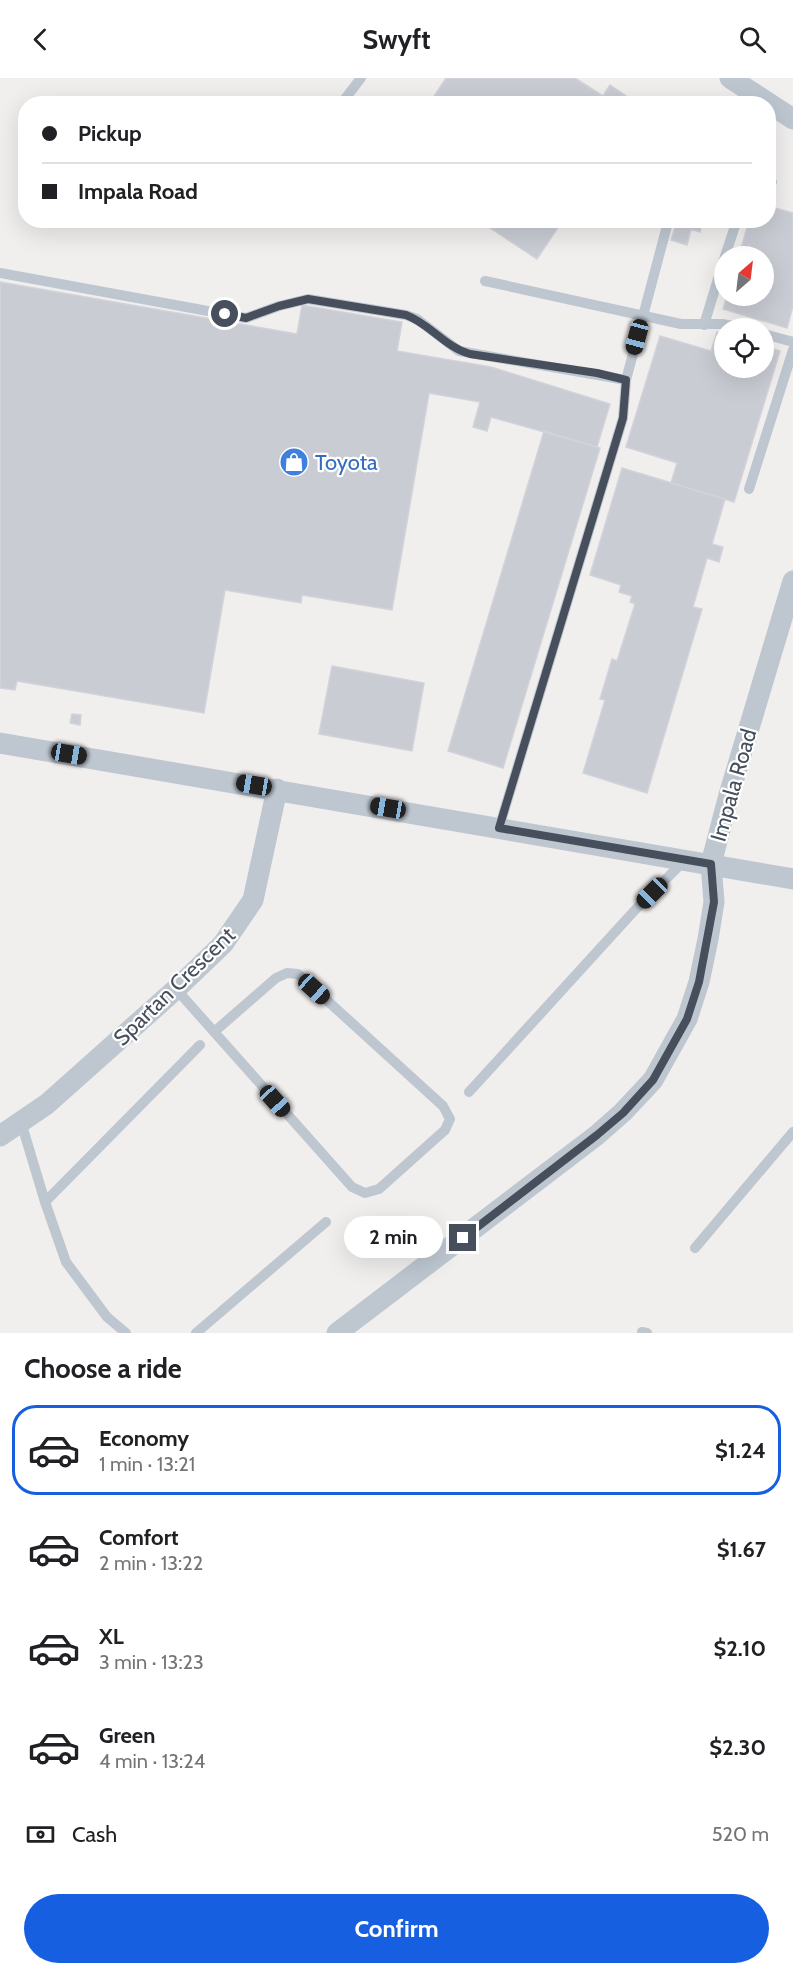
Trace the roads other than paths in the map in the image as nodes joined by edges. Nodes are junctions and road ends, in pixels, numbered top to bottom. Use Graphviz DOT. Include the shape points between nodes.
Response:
graph roads {
  1 [pos="361,78"];
  2 [pos="730,78"];
  3 [pos="347,96"];
  4 [pos="758,96"];
  5 [pos="776,108"];
  6 [pos="793,119"];
  7 [pos="666,228"];
  8 [pos="734,228"];
  9 [pos="728,246"];
  10 [pos="0,273"];
  11 [pos="485,281"];
  12 [pos="714,293"];
  13 [pos="643,315"];
  14 [pos="714,324"];
  15 [pos="704,325"];
  16 [pos="774,337"];
  17 [pos="793,342"];
  18 [pos="793,351"];
  19 [pos="626,380"];
  20 [pos="749,489"];
  21 [pos="793,581"];
  22 [pos="0,742"];
  23 [pos="277,789"];
  24 [pos="499,828"];
  25 [pos="686,860"];
  26 [pos="711,864"];
  27 [pos="793,879"];
  28 [pos="176,989"];
  29 [pos="214,1032"];
  30 [pos="200,1045"];
  31 [pos="469,1092"];
  32 [pos="21,1122"];
  33 [pos="793,1132"];
  34 [pos="0,1136"];
  35 [pos="45,1202"];
  36 [pos="326,1222"];
  37 [pos="695,1248"];
  38 [pos="126,1333"];
  39 [pos="196,1333"];
  40 [pos="337,1333"];
  1 -- 3 [label="lane"];
  2 -- 4 [label="street"];
  5 -- 6 [label="street"];
  7 -- 13 [label="lane"];
  8 -- 9 [label="lane"];
  10 -- 19 [label="lane" via="246,318 308,299 406,315 459,351"];
  11 -- 13 [label="lane"];
  12 -- 15 [label="lane"];
  13 -- 15 [label="lane"];
  13 -- 19 [label="lane"];
  14 -- 15 [label="lane"];
  16 -- 17 [label="lane"];
  18 -- 20 [label="lane"];
  19 -- 24 [label="lane" via="623,418"];
  21 -- 26 [label="street, Impala Road"];
  22 -- 23 [label="street"];
  23 -- 24 [label="street"];
  23 -- 28 [label="street, Spartan Crescent" via="250,906 223,944"];
  24 -- 25 [label="street"];
  25 -- 26 [label="street"];
  25 -- 31 [label="lane" via="635,910"];
  26 -- 27 [label="street"];
  26 -- 40 [label="street, Impala Road" via="714,902 699,982 687,1019 653,1080 597,1135"];
  28 -- 29 [label="lane"];
  28 -- 32 [label="street, Spartan Crescent" via="47,1104"];
  29 -- 29 [label="lane" via="352,1187 365,1193 379,1189 445,1130 450,1119 443,1106 298,974 276,978"];
  30 -- 35 [label="lane"];
  32 -- 34 [label="street, Spartan Crescent"];
  32 -- 35 [label="lane"];
  33 -- 37 [label="lane"];
  35 -- 38 [label="lane" via="66,1262 107,1317"];
  36 -- 39 [label="lane"];
}
